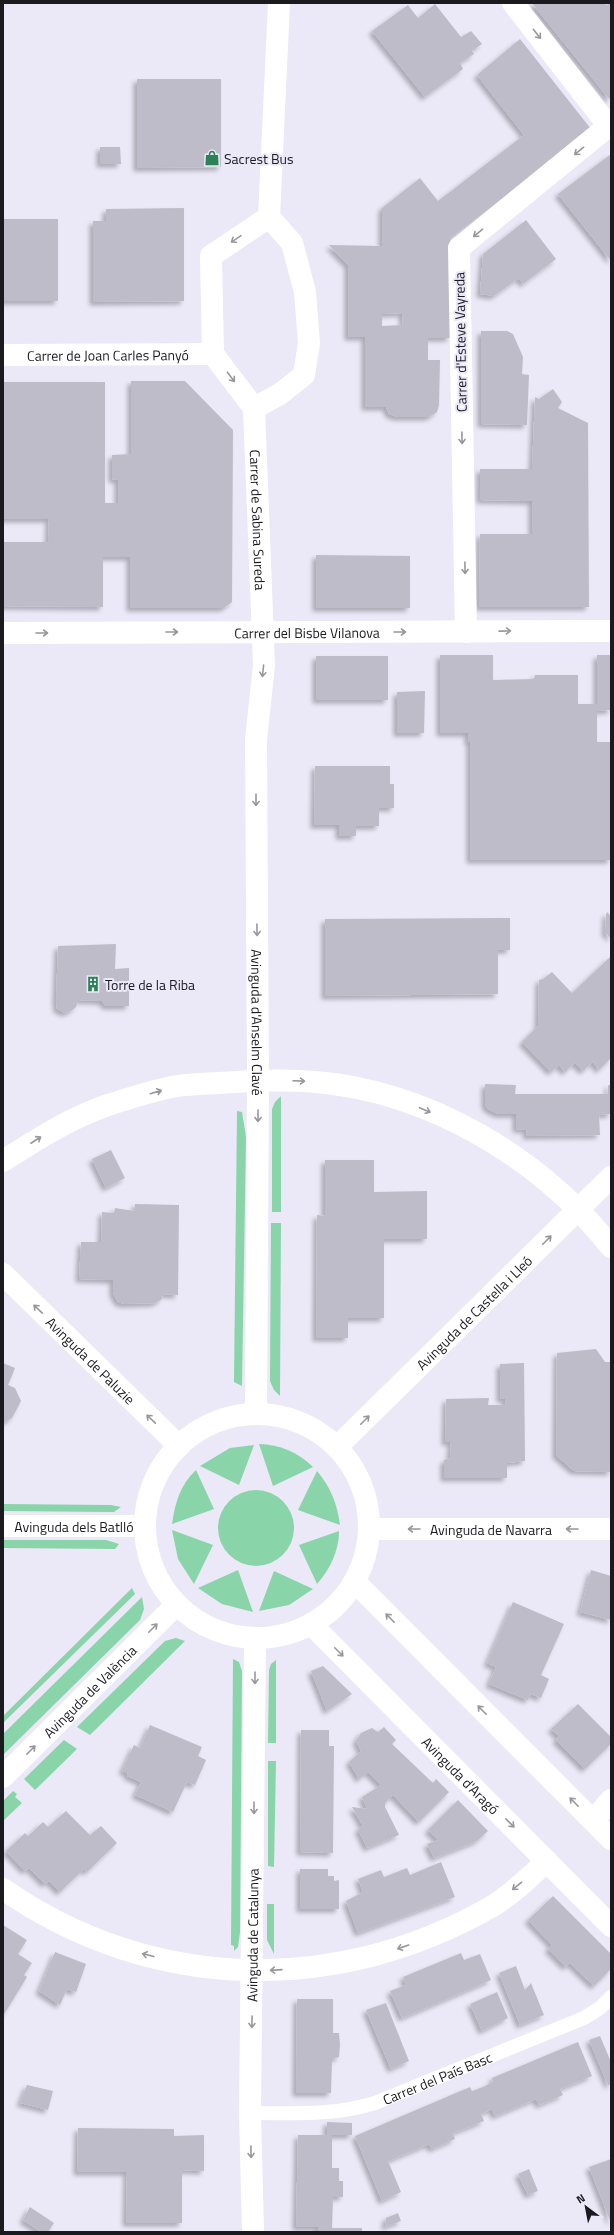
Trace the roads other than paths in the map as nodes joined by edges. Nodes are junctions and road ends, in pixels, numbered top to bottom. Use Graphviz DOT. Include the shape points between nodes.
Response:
graph roads {
  1 [pos="279,3"];
  2 [pos="513,3"];
  3 [pos="610,127"];
  4 [pos="268,217"];
  5 [pos="213,354"];
  6 [pos="3,355"];
  7 [pos="254,408"];
  8 [pos="611,631"];
  9 [pos="263,632"];
  10 [pos="466,632"];
  11 [pos="3,633"];
  12 [pos="258,1080"];
  13 [pos="3,1161"];
  14 [pos="611,1177"];
  15 [pos="578,1209"];
  16 [pos="611,1247"];
  17 [pos="3,1274"];
  18 [pos="256,1413"];
  19 [pos="179,1446"];
  20 [pos="337,1447"];
  21 [pos="3,1526"];
  22 [pos="145,1526"];
  23 [pos="611,1529"];
  24 [pos="370,1530"];
  25 [pos="357,1584"];
  26 [pos="176,1605"];
  27 [pos="311,1624"];
  28 [pos="255,1639"];
  29 [pos="3,1777"];
  30 [pos="611,1800"];
  31 [pos="593,1821"];
  32 [pos="611,1840"];
  33 [pos="547,1861"];
  34 [pos="3,1889"];
  35 [pos="611,1926"];
  36 [pos="252,1972"];
  37 [pos="611,1997"];
  38 [pos="250,2113"];
  39 [pos="253,2232"];
  1 -- 4 [label="street"];
  2 -- 3 [label="street, one-way"];
  3 -- 10 [label="street, Carrer d'Esteve Vayreda, one-way" via="459,248"];
  4 -- 5 [label="street, one-way" via="211,256"];
  4 -- 7 [label="street" via="292,243 305,292 308,343 304,375 280,394"];
  5 -- 6 [label="street, Carrer de Joan Carles Panyó"];
  5 -- 7 [label="street, one-way"];
  7 -- 9 [label="street, Carrer de Sabina Sureda"];
  10 -- 8 [label="street, Carrer del Bisbe Vilanova, one-way"];
  9 -- 10 [label="street, Carrer del Bisbe Vilanova, one-way"];
  11 -- 9 [label="street, Carrer del Bisbe Vilanova, one-way"];
  9 -- 12 [label="street, Avinguda d'Anselm Clavé, one-way" via="264,665 256,740"];
  13 -- 12 [label="street, one-way" via="48,1132 106,1106 176,1086"];
  12 -- 15 [label="street, one-way" via="317,1082 370,1092 423,1108 484,1137 527,1165"];
  12 -- 18 [label="street, Avinguda d'Anselm Clavé, one-way"];
  14 -- 15 [label="street, Avinguda de Castella i Lleó"];
  15 -- 16 [label="street"];
  20 -- 15 [label="street, Avinguda de Castella i Lleó, one-way"];
  19 -- 17 [label="street, Avinguda de Paluzie, one-way"];
  18 -- 19 [label="street" via="218,1422"];
  18 -- 20 [label="street" via="279,1416 303,1424 323,1435"];
  19 -- 22 [label="street" via="160,1471 149,1498"];
  20 -- 24 [label="street" via="358,1475 367,1502"];
  21 -- 22 [label="street, Avinguda dels Batlló"];
  22 -- 26 [label="street" via="149,1554 158,1580"];
  23 -- 24 [label="street, Avinguda de Navarra, one-way"];
  24 -- 25 [label="street"];
  25 -- 27 [label="street"];
  31 -- 25 [label="street, one-way"];
  26 -- 28 [label="street" via="199,1623 223,1634"];
  29 -- 26 [label="street, Avinguda de València, one-way"];
  27 -- 28 [label="street" via="281,1637"];
  27 -- 33 [label="street, Avinguda d'Aragó, one-way"];
  28 -- 36 [label="street, Avinguda de Catalunya, one-way"];
  30 -- 31 [label="street"];
  31 -- 32 [label="street"];
  33 -- 35 [label="street, Avinguda d'Aragó"];
  33 -- 36 [label="street, one-way" via="492,1906 433,1936 384,1954 319,1967"];
  36 -- 34 [label="street, one-way" via="190,1966 110,1946 33,1910"];
  36 -- 38 [label="street, Avinguda de Catalunya, one-way"];
  37 -- 38 [label="lane, Carrer del País Basc" via="584,2018 375,2103 335,2112"];
  38 -- 39 [label="street, Avinguda de Catalunya, one-way"];
}
